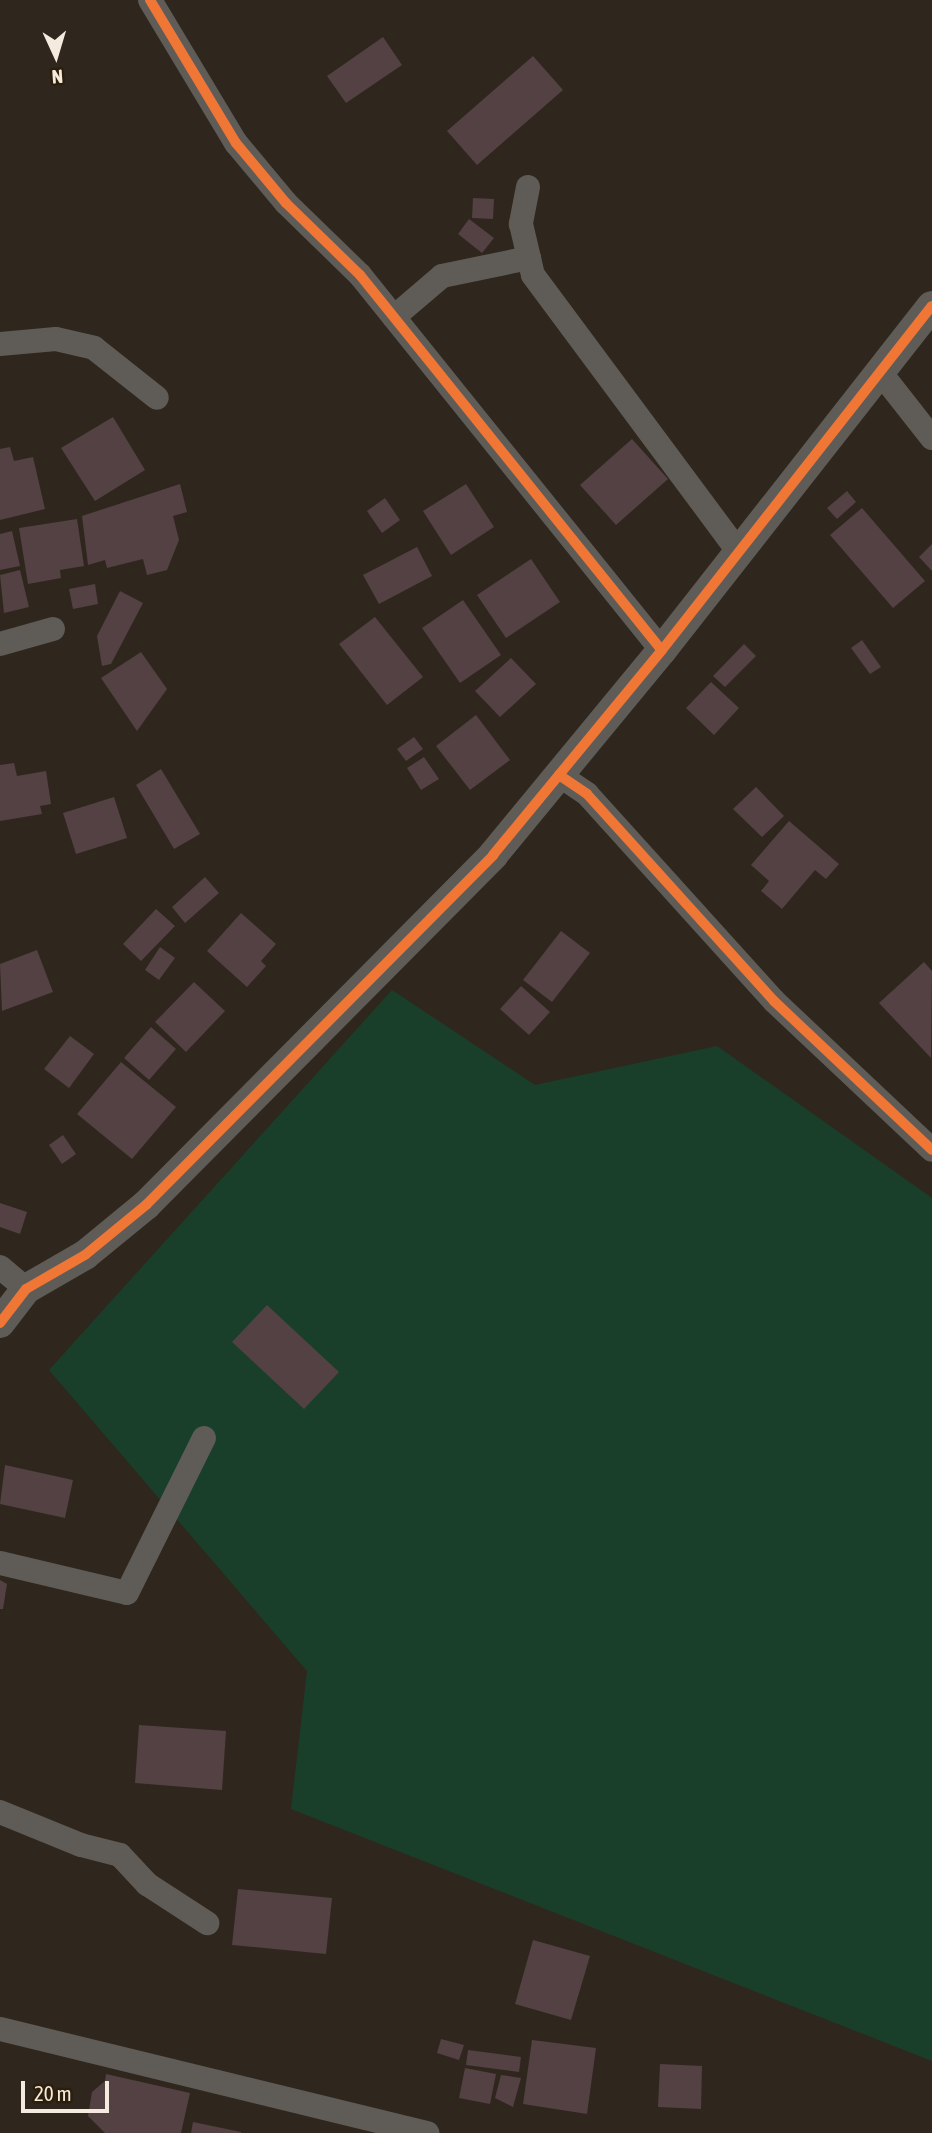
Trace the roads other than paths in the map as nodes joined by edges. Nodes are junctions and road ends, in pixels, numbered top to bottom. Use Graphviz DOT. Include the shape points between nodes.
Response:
graph roads {
  1 [pos="150,0"];
  2 [pos="528,187"];
  3 [pos="529,258"];
  4 [pos="932,306"];
  5 [pos="394,317"];
  6 [pos="0,344"];
  7 [pos="880,372"];
  8 [pos="157,398"];
  9 [pos="932,438"];
  10 [pos="739,552"];
  11 [pos="53,629"];
  12 [pos="0,644"];
  13 [pos="662,650"];
  14 [pos="559,775"];
  15 [pos="932,1150"];
  16 [pos="0,1267"];
  17 [pos="26,1289"];
  18 [pos="0,1323"];
  19 [pos="204,1438"];
  20 [pos="0,1563"];
  21 [pos="0,1812"];
  22 [pos="207,1923"];
  23 [pos="0,2029"];
  24 [pos="428,2133"];
  1 -- 5 [label="street" via="236,143"];
  2 -- 3 [label="street" via="521,224"];
  3 -- 5 [label="street" via="442,276"];
  3 -- 10 [label="street" via="533,275"];
  4 -- 7 [label="street"];
  5 -- 13 [label="street"];
  6 -- 8 [label="street" via="56,339 94,348"];
  7 -- 9 [label="street"];
  7 -- 10 [label="street"];
  10 -- 13 [label="street"];
  11 -- 12 [label="street"];
  13 -- 14 [label="street"];
  14 -- 15 [label="street" via="587,794 774,1001"];
  14 -- 17 [label="street" via="493,855 146,1205 85,1255"];
  16 -- 17 [label="street"];
  17 -- 18 [label="street"];
  19 -- 20 [label="street" via="127,1593"];
  21 -- 22 [label="street" via="81,1845 120,1855 147,1884"];
  23 -- 24 [label="street"];
}
